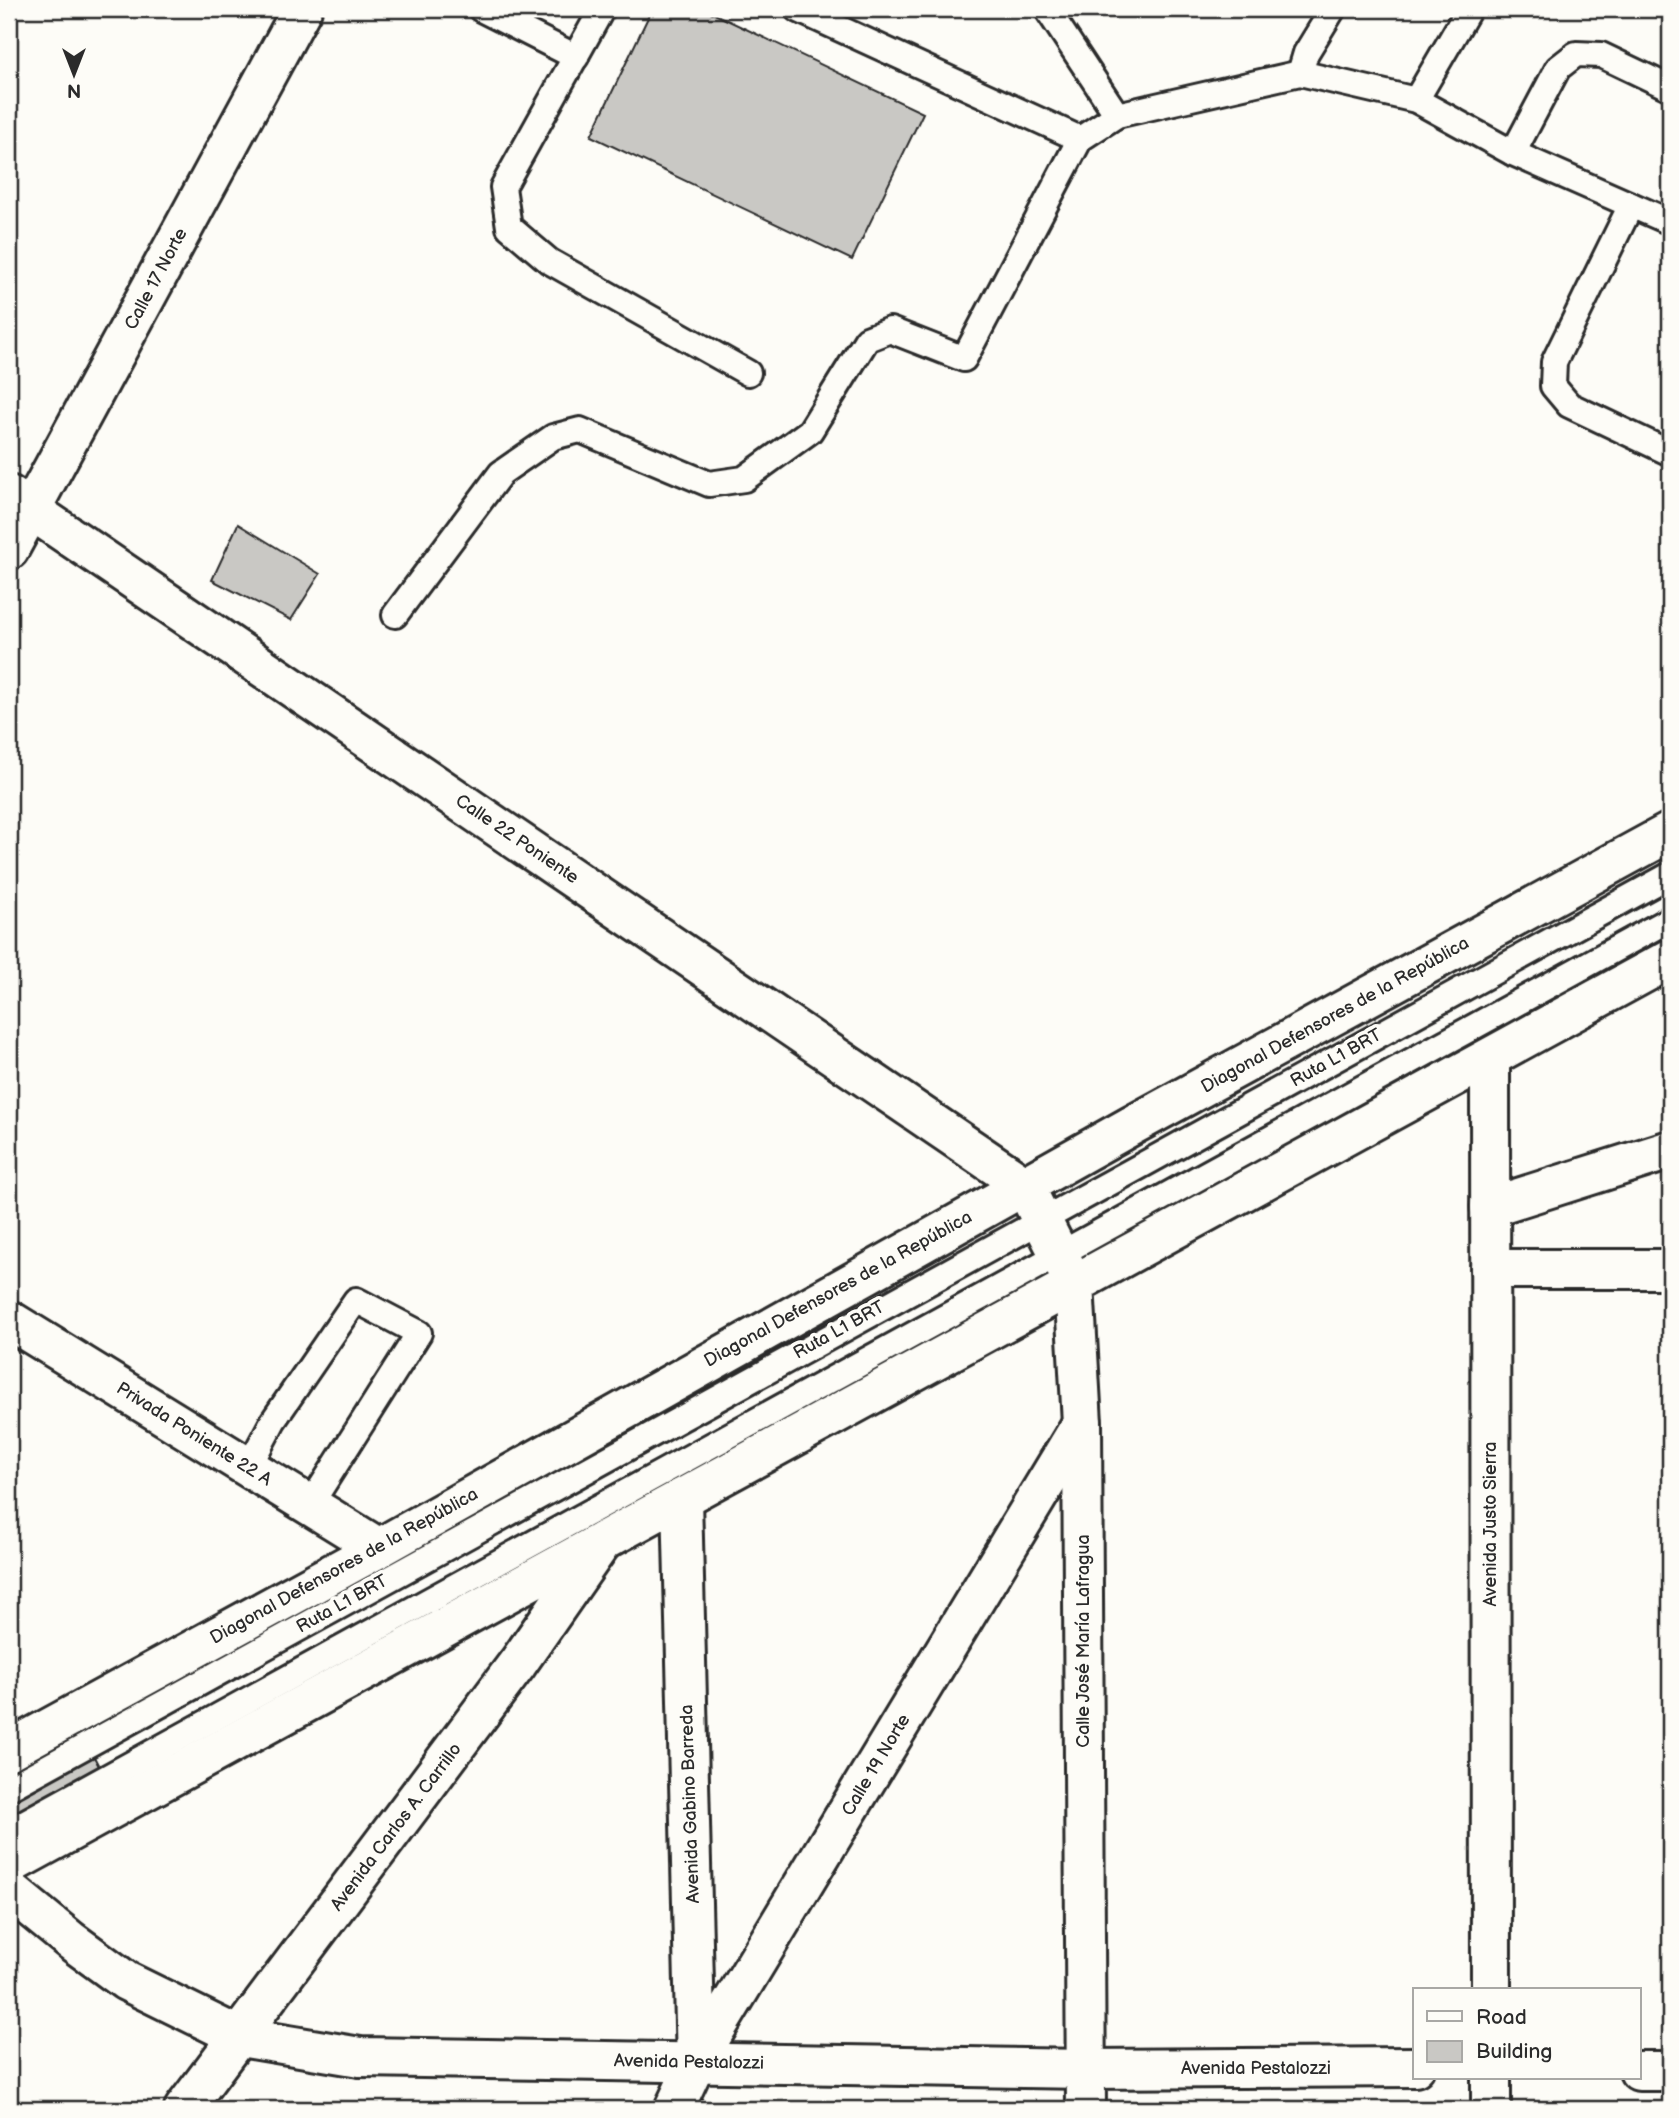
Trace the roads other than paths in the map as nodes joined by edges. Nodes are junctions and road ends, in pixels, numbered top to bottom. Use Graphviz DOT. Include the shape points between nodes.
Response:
graph roads {
  1 [pos="302,9"];
  2 [pos="481,9"];
  3 [pos="602,9"];
  4 [pos="797,9"];
  5 [pos="1047,9"];
  6 [pos="1333,9"];
  7 [pos="1469,9"];
  8 [pos="576,57"];
  9 [pos="1300,73"];
  10 [pos="1670,88"];
  11 [pos="1416,100"];
  12 [pos="1117,115"];
  13 [pos="1080,139"];
  14 [pos="1513,153"];
  15 [pos="1631,205"];
  16 [pos="1670,222"];
  17 [pos="748,373"];
  18 [pos="1670,453"];
  19 [pos="20,502"];
  20 [pos="9,550"];
  21 [pos="396,615"];
  22 [pos="1670,832"];
  23 [pos="1670,875"];
  24 [pos="1670,919"];
  25 [pos="1670,959"];
  26 [pos="1490,1058"];
  27 [pos="1670,1150"];
  28 [pos="1024,1185"];
  29 [pos="1490,1207"];
  30 [pos="1041,1219"];
  31 [pos="1067,1269"];
  32 [pos="1490,1269"];
  33 [pos="1670,1269"];
  34 [pos="9,1320"];
  35 [pos="1082,1423"];
  36 [pos="248,1468"];
  37 [pos="682,1498"];
  38 [pos="310,1505"];
  39 [pos="603,1541"];
  40 [pos="379,1548"];
  41 [pos="9,1750"];
  42 [pos="9,1788"];
  43 [pos="9,1831"];
  44 [pos="9,1865"];
  45 [pos="9,1890"];
  46 [pos="1491,1988"];
  47 [pos="240,2037"];
  48 [pos="696,2062"];
  49 [pos="1413,2067"];
  50 [pos="1086,2069"];
  51 [pos="1640,2071"];
  52 [pos="1670,2071"];
  53 [pos="1491,2080"];
  54 [pos="184,2109"];
  55 [pos="674,2109"];
  56 [pos="696,2109"];
  57 [pos="1086,2109"];
  58 [pos="1491,2109"];
  1 -- 19 [label="street, Calle 17 Norte"];
  2 -- 8 [label="lane"];
  3 -- 8 [label="lane"];
  4 -- 13 [label="lane"];
  5 -- 12 [label="lane"];
  6 -- 9 [label="lane" via="1306,53"];
  7 -- 11 [label="lane"];
  8 -- 17 [label="lane" via="503,187 509,227 549,261"];
  9 -- 11 [label="lane"];
  9 -- 12 [label="lane"];
  10 -- 14 [label="lane" via="1601,55 1576,54 1558,68"];
  11 -- 14 [label="lane"];
  12 -- 13 [label="lane"];
  13 -- 21 [label="lane" via="964,359 890,330 867,340 810,431 744,479 709,484 580,430 553,437 501,473"];
  14 -- 15 [label="lane"];
  15 -- 16 [label="lane"];
  15 -- 18 [label="lane" via="1554,362 1553,386 1569,405"];
  19 -- 20 [label="street, Calle 17 Norte"];
  19 -- 28 [label="street, Calle 22 Poniente"];
  22 -- 28 [label="street, Diagonal Defensores de la República"];
  23 -- 30 [label="lane, Ruta L1 BRT"];
  24 -- 31 [label="lane"];
  25 -- 26 [label="street"];
  26 -- 29 [label="street, Avenida Justo Sierra"];
  26 -- 31 [label="street"];
  27 -- 29 [label="street"];
  28 -- 30 [label="street, Calle José María Lafragua"];
  28 -- 40 [label="street, Diagonal Defensores de la República"];
  29 -- 32 [label="street, Avenida Justo Sierra"];
  30 -- 31 [label="street, Calle José María Lafragua"];
  30 -- 42 [label="lane, Ruta L1 BRT"];
  31 -- 35 [label="street, Calle José María Lafragua"];
  31 -- 37 [label="street"];
  31 -- 43 [label="lane"];
  32 -- 33 [label="street"];
  32 -- 46 [label="street, Avenida Justo Sierra"];
  34 -- 36 [label="street, Privada Poniente 22 A"];
  35 -- 48 [label="street, Calle 19 Norte"];
  35 -- 50 [label="street, Calle José María Lafragua"];
  36 -- 38 [label="street, Privada Poniente 22 A"];
  36 -- 38 [label="lane" via="273,1421 356,1300 419,1333"];
  37 -- 39 [label="street"];
  37 -- 48 [label="street, Avenida Gabino Barreda"];
  38 -- 40 [label="street, Privada Poniente 22 A"];
  39 -- 44 [label="street"];
  39 -- 47 [label="street, Avenida Carlos A. Carrillo" via="518,1664"];
  40 -- 41 [label="street, Diagonal Defensores de la República"];
  45 -- 47 [label="street, Avenida Pestalozzi" via="126,1981"];
  47 -- 48 [label="street, Avenida Pestalozzi" via="360,2057"];
  47 -- 54 [label="street, Avenida Carlos A. Carrillo"];
  48 -- 50 [label="street, Avenida Pestalozzi"];
  48 -- 55 [label="street, Calle 19 Norte"];
  48 -- 56 [label="street, Avenida Gabino Barreda"];
  49 -- 50 [label="street, Avenida Pestalozzi"];
  50 -- 57 [label="street, Calle José María Lafragua"];
  51 -- 52 [label="street"];
  53 -- 58 [label="street"];
}
